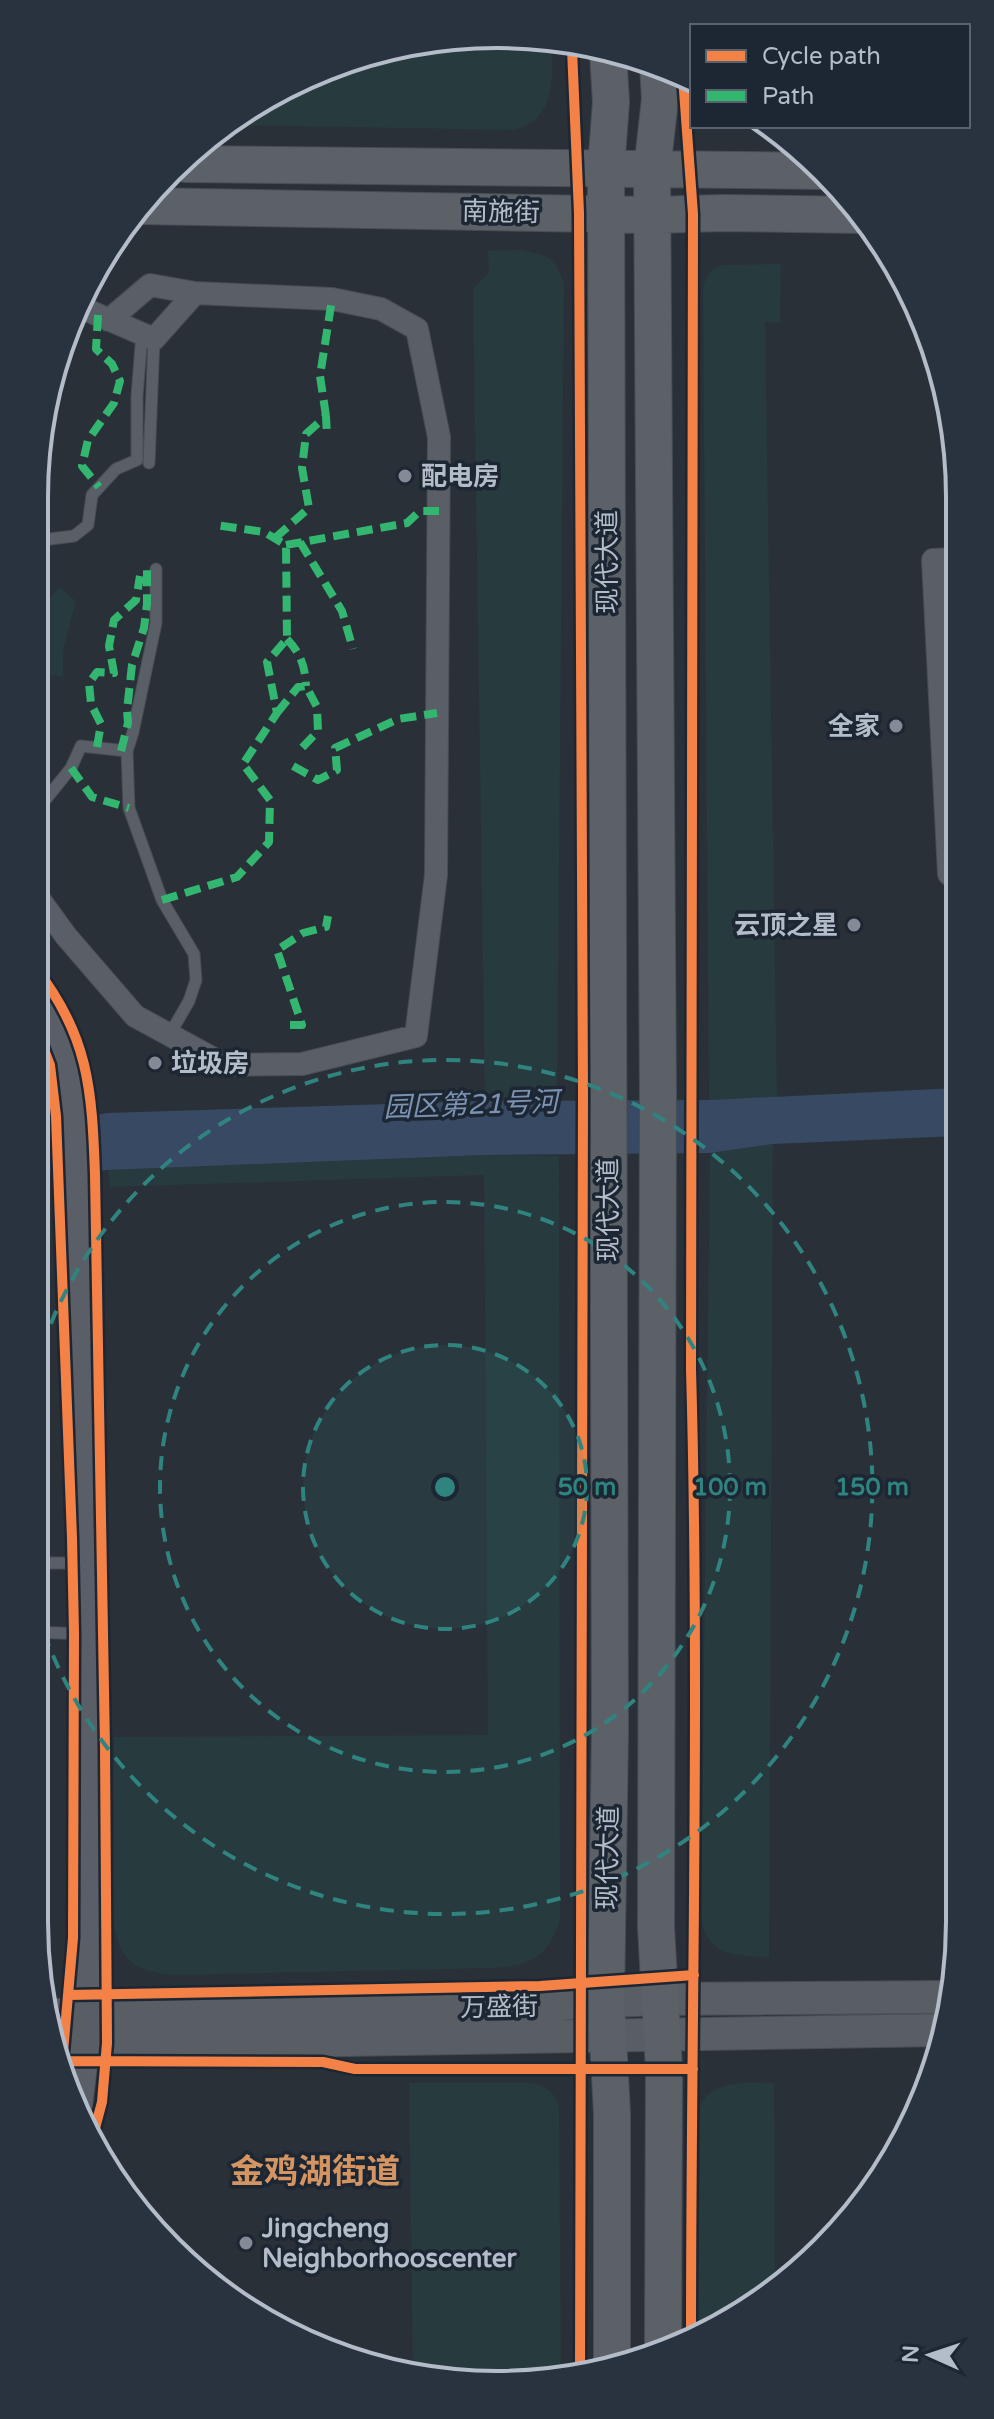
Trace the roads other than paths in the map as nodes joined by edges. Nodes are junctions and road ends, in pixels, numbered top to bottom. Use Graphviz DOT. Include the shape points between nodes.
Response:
graph roads {
  1 [pos="609,62"];
  2 [pos="659,78"];
  3 [pos="196,164"];
  4 [pos="606,169"];
  5 [pos="652,170"];
  6 [pos="805,171"];
  7 [pos="155,206"];
  8 [pos="608,214"];
  9 [pos="653,215"];
  10 [pos="846,215"];
  11 [pos="195,293"];
  12 [pos="88,311"];
  13 [pos="109,320"];
  14 [pos="148,336"];
  15 [pos="149,463"];
  16 [pos="48,539"];
  17 [pos="946,559"];
  18 [pos="156,569"];
  19 [pos="127,751"];
  20 [pos="48,797"];
  21 [pos="946,815"];
  22 [pos="48,911"];
  23 [pos="48,1019"];
  24 [pos="170,1034"];
  25 [pos="48,1563"];
  26 [pos="87,1563"];
  27 [pos="48,1633"];
  28 [pos="87,1634"];
  29 [pos="939,1998"];
  30 [pos="662,2017"];
  31 [pos="607,2019"];
  32 [pos="933,2030"];
  33 [pos="75,2034"];
  34 [pos="77,2080"];
  35 [pos="663,2339"];
  36 [pos="612,2356"];
  1 -- 4 [label="main road, 现代大道"];
  2 -- 5 [label="main road, 现代大道"];
  3 -- 4 [label="main road, 南施街"];
  4 -- 5 [label="main road, 南施街"];
  4 -- 8 [label="main road, 现代大道"];
  5 -- 6 [label="main road, 南施街"];
  5 -- 9 [label="main road, 现代大道"];
  7 -- 8 [label="main road, 南施街"];
  8 -- 9 [label="main road, 南施街"];
  8 -- 31 [label="main road, 现代大道"];
  9 -- 10 [label="main road, 南施街"];
  9 -- 30 [label="main road, 现代大道" via="656,1927"];
  11 -- 13 [label="street" via="150,285"];
  11 -- 14 [label="street"];
  11 -- 24 [label="street" via="332,299 381,309 417,329 439,437 436,875 416,1036 302,1064 225,1065"];
  12 -- 13 [label="street"];
  13 -- 14 [label="street"];
  14 -- 15 [label="lane"];
  14 -- 16 [label="lane" via="137,396 137,460 116,469 92,495 88,525 74,536"];
  17 -- 21 [label="street" via="933,560"];
  18 -- 19 [label="lane" via="156,623"];
  19 -- 20 [label="lane" via="81,746"];
  19 -- 24 [label="lane" via="129,808 162,900 194,954 196,980"];
  22 -- 24 [label="street" via="135,1016"];
  23 -- 26 [label="street" via="65,1052 77,1115"];
  25 -- 26 [label="lane"];
  26 -- 28 [label="street"];
  27 -- 28 [label="lane"];
  28 -- 33 [label="street"];
  29 -- 30 [label="main road, 万盛街"];
  30 -- 31 [label="main road, 万盛街"];
  30 -- 32 [label="main road, 万盛街"];
  30 -- 35 [label="main road, 现代大道"];
  31 -- 33 [label="main road, 万盛街" via="541,2007"];
  31 -- 36 [label="main road, 现代大道"];
  33 -- 34 [label="street"];
}
